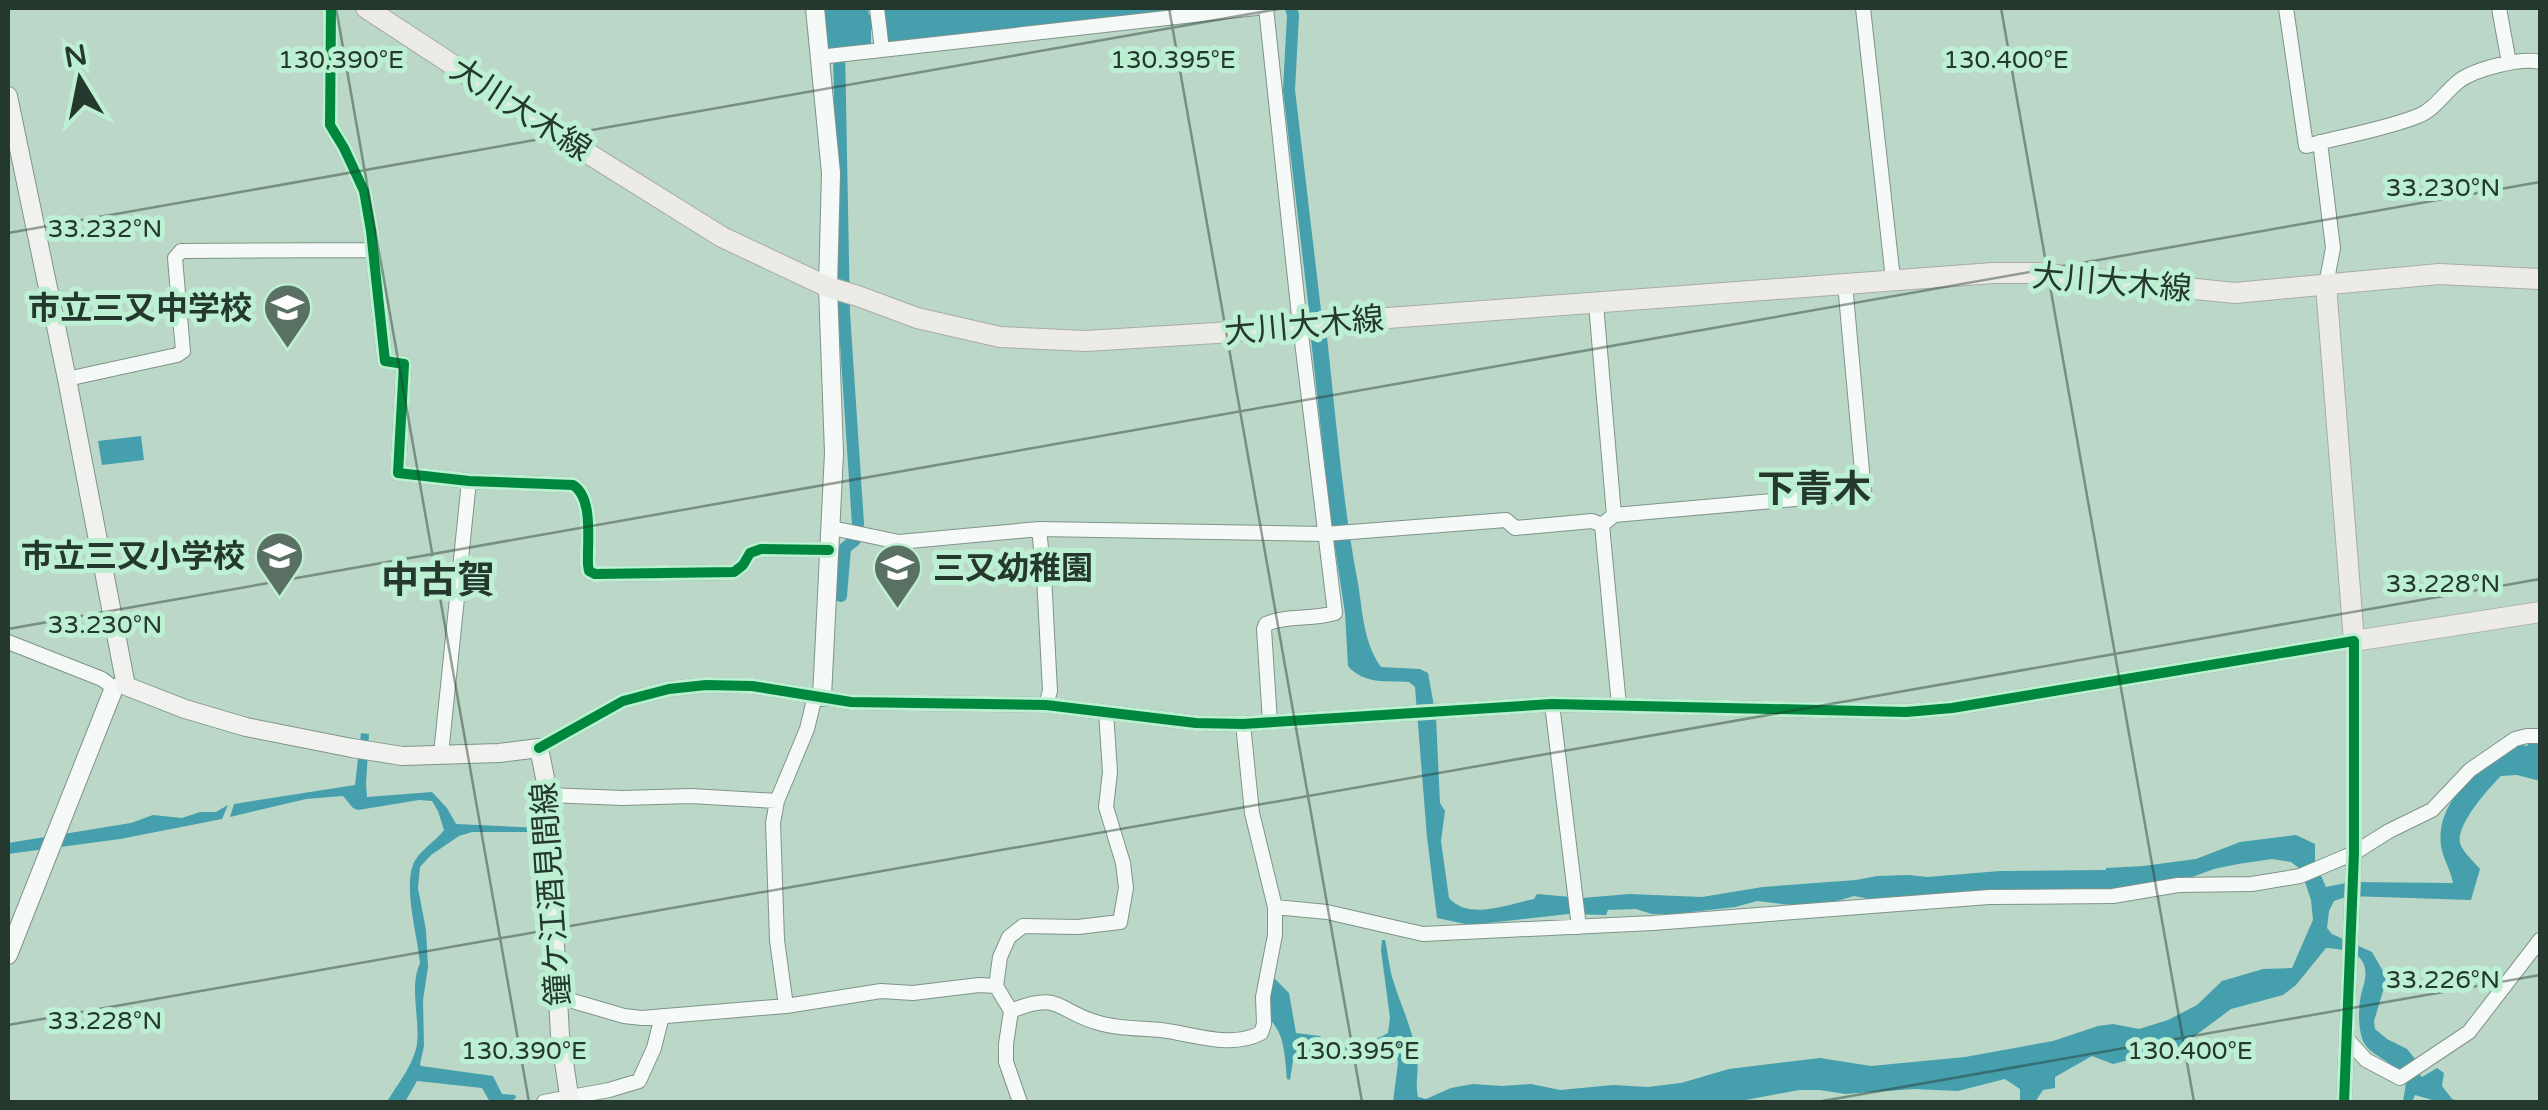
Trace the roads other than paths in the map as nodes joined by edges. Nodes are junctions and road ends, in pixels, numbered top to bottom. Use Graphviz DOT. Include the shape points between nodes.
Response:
graph roads {
  1 [pos="331,8"];
  2 [pos="366,8"];
  3 [pos="815,8"];
  4 [pos="878,8"];
  5 [pos="1256,8"];
  6 [pos="1266,8"];
  7 [pos="1862,8"];
  8 [pos="2286,8"];
  9 [pos="2499,8"];
  10 [pos="882,47"];
  11 [pos="822,57"];
  12 [pos="2540,62"];
  13 [pos="2509,64"];
  14 [pos="8,96"];
  15 [pos="2320,142"];
  16 [pos="374,250"];
  17 [pos="2540,279"];
  18 [pos="1893,280"];
  19 [pos="1845,284"];
  20 [pos="2326,285"];
  21 [pos="831,287"];
  22 [pos="1596,304"];
  23 [pos="1300,325"];
  24 [pos="67,379"];
  25 [pos="469,481"];
  26 [pos="1608,520"];
  27 [pos="1038,528"];
  28 [pos="848,532"];
  29 [pos="1326,534"];
  30 [pos="829,550"];
  31 [pos="2540,612"];
  32 [pos="2354,641"];
  33 [pos="8,642"];
  34 [pos="120,687"];
  35 [pos="818,696"];
  36 [pos="1552,704"];
  37 [pos="1046,705"];
  38 [pos="1619,706"];
  39 [pos="1106,712"];
  40 [pos="1270,722"];
  41 [pos="1243,724"];
  42 [pos="2540,736"];
  43 [pos="539,748"];
  44 [pos="441,754"];
  45 [pos="547,795"];
  46 [pos="778,801"];
  47 [pos="2354,854"];
  48 [pos="1275,908"];
  49 [pos="1579,923"];
  50 [pos="2540,940"];
  51 [pos="8,955"];
  52 [pos="996,986"];
  53 [pos="560,997"];
  54 [pos="786,1006"];
  55 [pos="1011,1011"];
  56 [pos="662,1016"];
  57 [pos="2348,1039"];
  58 [pos="570,1100"];
  59 [pos="544,1102"];
  60 [pos="1020,1102"];
  61 [pos="2344,1102"];
  1 -- 16 [label="street" via="328,114 364,191"];
  2 -- 21 [label="main road, 大川大木線" via="722,237"];
  3 -- 11 [label="street"];
  4 -- 10 [label="street"];
  5 -- 10 [label="street"];
  6 -- 23 [label="street"];
  7 -- 18 [label="street"];
  8 -- 15 [label="street" via="2306,146"];
  9 -- 13 [label="street"];
  10 -- 11 [label="street"];
  11 -- 21 [label="street"];
  12 -- 13 [label="street"];
  13 -- 15 [label="street" via="2463,78 2419,116"];
  14 -- 24 [label="main road"];
  15 -- 20 [label="street" via="2333,248"];
  16 -- 24 [label="street" via="181,251 175,258 183,351"];
  16 -- 25 [label="street" via="385,361 404,364 398,473"];
  17 -- 20 [label="main road, 大川大木線" via="2439,274"];
  18 -- 19 [label="main road, 大川大木線"];
  18 -- 20 [label="main road, 大川大木線" via="2037,273 2235,293"];
  19 -- 22 [label="main road, 大川大木線"];
  19 -- 26 [label="street" via="1864,494"];
  20 -- 32 [label="main road"];
  21 -- 23 [label="main road, 大川大木線" via="1000,338 1086,341"];
  21 -- 28 [label="street" via="834,453"];
  22 -- 23 [label="main road, 大川大木線"];
  22 -- 26 [label="street"];
  23 -- 29 [label="street"];
  24 -- 34 [label="main road"];
  25 -- 30 [label="street" via="580,490 589,571 595,574 734,572 761,550"];
  25 -- 44 [label="street"];
  26 -- 29 [label="street" via="1515,528 1506,520"];
  26 -- 38 [label="street"];
  27 -- 28 [label="street" via="899,542"];
  27 -- 29 [label="street"];
  27 -- 37 [label="street"];
  28 -- 30 [label="street"];
  29 -- 40 [label="street" via="1335,613 1278,620 1264,630"];
  30 -- 35 [label="street"];
  31 -- 32 [label="main road"];
  32 -- 38 [label="street" via="1952,708"];
  32 -- 47 [label="street"];
  33 -- 34 [label="street"];
  34 -- 44 [label="main road, 鐘ケ江酒見間線" via="246,728 402,756"];
  34 -- 51 [label="street"];
  35 -- 37 [label="street"];
  35 -- 43 [label="street" via="752,686 669,689 623,701"];
  35 -- 46 [label="street"];
  36 -- 38 [label="street"];
  36 -- 40 [label="street"];
  36 -- 49 [label="street"];
  37 -- 39 [label="street"];
  39 -- 41 [label="street"];
  39 -- 52 [label="street" via="1106,807 1126,888 1120,922 1024,926 1008,937"];
  40 -- 41 [label="street"];
  41 -- 48 [label="street" via="1252,813"];
  42 -- 47 [label="street" via="2515,738 2492,752 2432,810"];
  43 -- 44 [label="main road, 鐘ケ江酒見間線"];
  43 -- 45 [label="main road, 鐘ケ江酒見間線"];
  45 -- 46 [label="street"];
  45 -- 53 [label="main road, 鐘ケ江酒見間線"];
  46 -- 54 [label="street" via="774,868"];
  47 -- 49 [label="street" via="2300,876 2252,884"];
  47 -- 57 [label="street"];
  48 -- 49 [label="street" via="1327,912 1422,934"];
  48 -- 55 [label="street" via="1264,1024 1251,1038 1097,1023 1050,1002"];
  50 -- 57 [label="street" via="2469,1032 2400,1078 2366,1060"];
  52 -- 54 [label="street" via="881,990"];
  52 -- 55 [label="street"];
  53 -- 56 [label="street" via="624,1016"];
  53 -- 58 [label="main road, 鐘ケ江酒見間線"];
  54 -- 56 [label="street"];
  55 -- 60 [label="street" via="1006,1062"];
  56 -- 58 [label="street" via="639,1082"];
  57 -- 61 [label="street"];
  58 -- 59 [label="street"];
}
